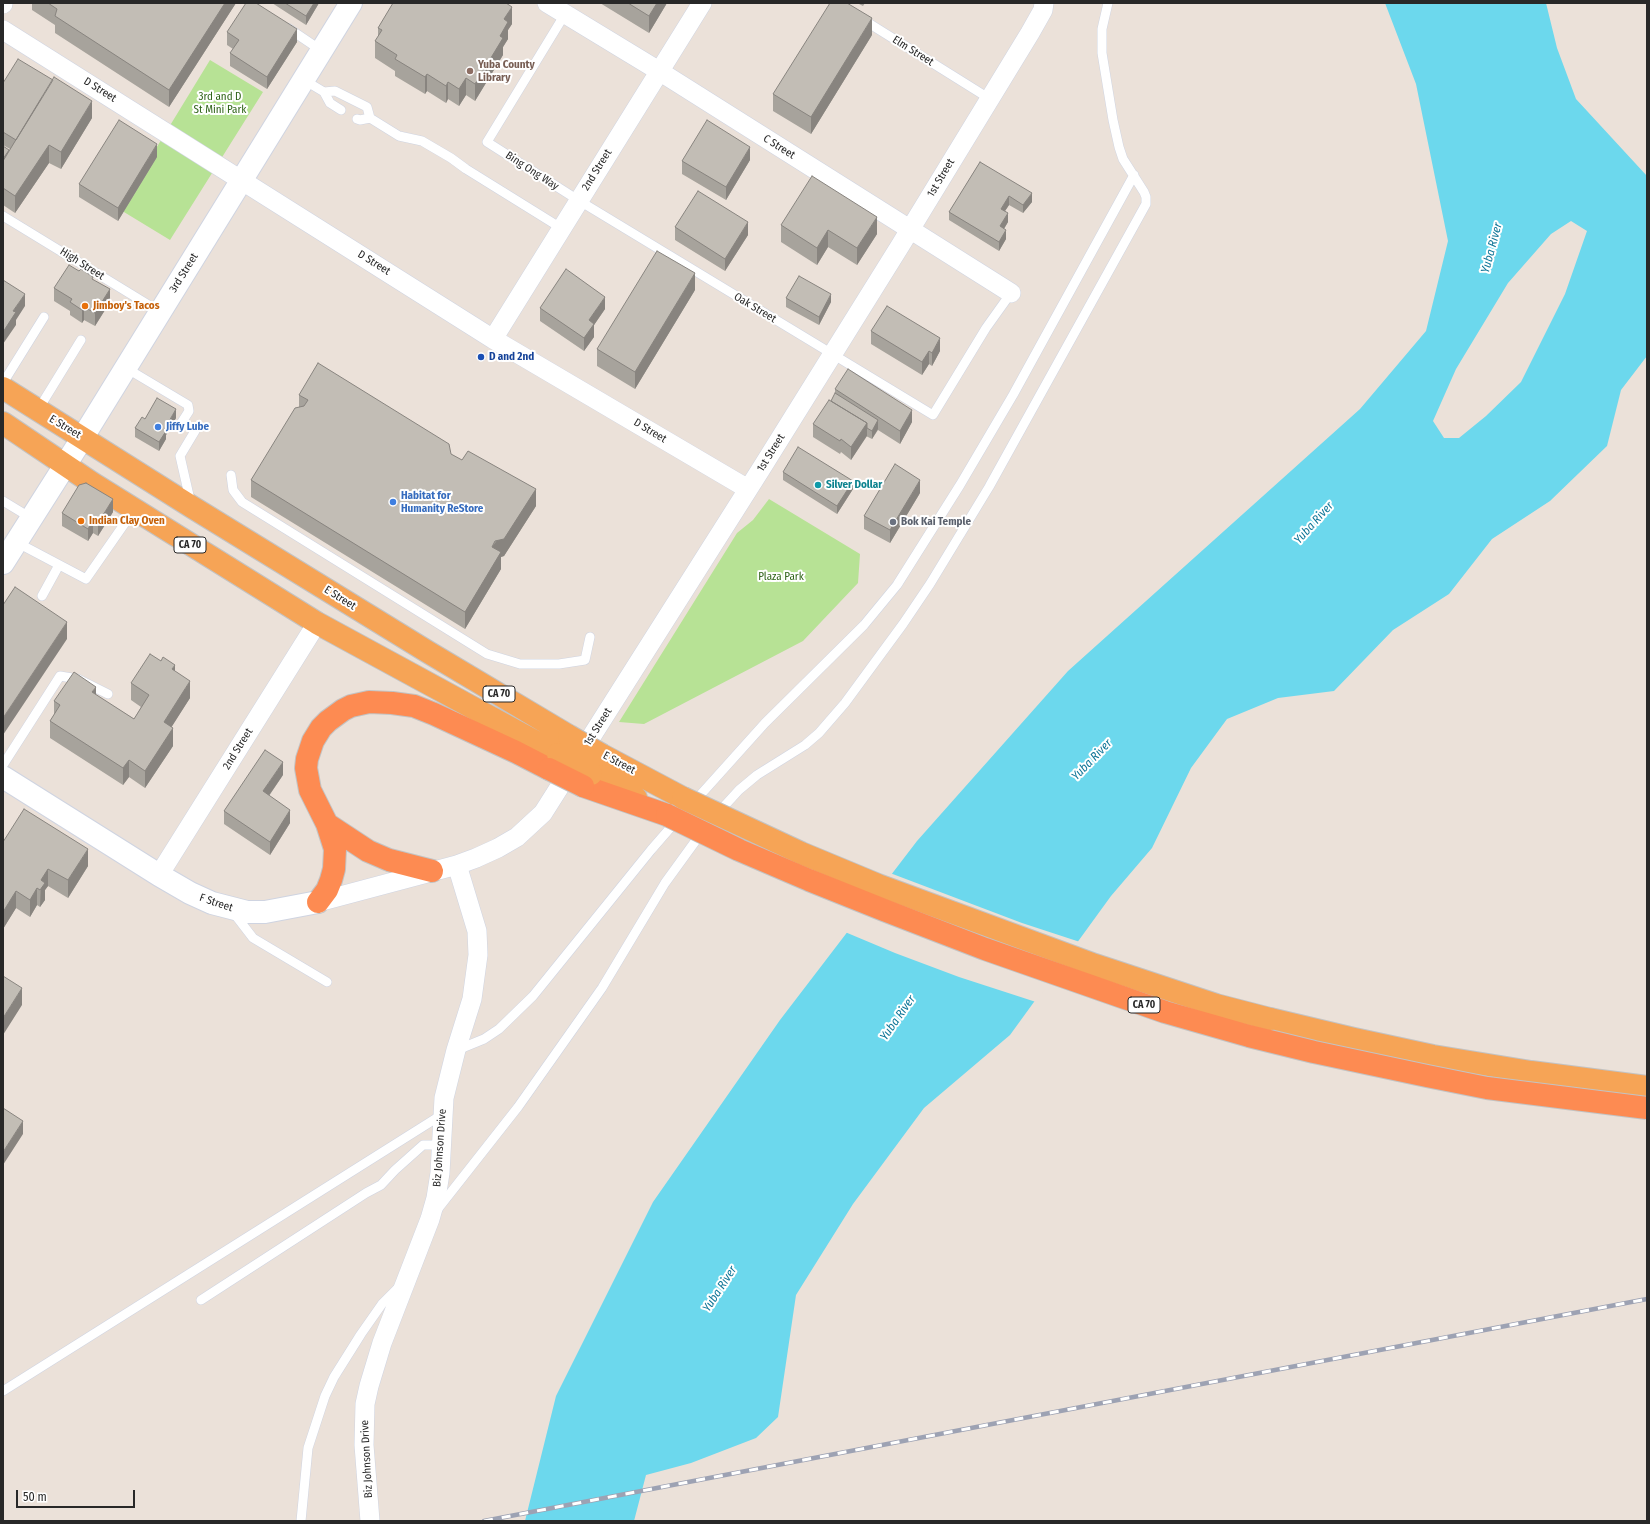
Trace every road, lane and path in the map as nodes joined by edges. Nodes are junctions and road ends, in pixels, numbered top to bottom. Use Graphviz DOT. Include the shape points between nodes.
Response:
graph roads {
  1 [pos="351,3"];
  2 [pos="547,3"];
  3 [pos="702,3"];
  4 [pos="1044,3"];
  5 [pos="1108,3"];
  6 [pos="565,14"];
  7 [pos="857,16"];
  8 [pos="282,25"];
  9 [pos="3,30"];
  10 [pos="322,50"];
  11 [pos="659,71"];
  12 [pos="304,80"];
  13 [pos="324,92"];
  14 [pos="990,98"];
  15 [pos="341,110"];
  16 [pos="357,118"];
  17 [pos="370,118"];
  18 [pos="1134,175"];
  19 [pos="242,180"];
  20 [pos="578,200"];
  21 [pos="3,216"];
  22 [pos="561,228"];
  23 [pos="910,230"];
  24 [pos="1011,293"];
  25 [pos="160,312"];
  26 [pos="44,317"];
  27 [pos="493,338"];
  28 [pos="81,340"];
  29 [pos="832,354"];
  30 [pos="126,368"];
  31 [pos="3,383"];
  32 [pos="3,388"];
  33 [pos="38,410"];
  34 [pos="3,423"];
  35 [pos="82,437"];
  36 [pos="65,465"];
  37 [pos="230,475"];
  38 [pos="748,489"];
  39 [pos="3,501"];
  40 [pos="192,507"];
  41 [pos="134,510"];
  42 [pos="31,518"];
  43 [pos="16,542"];
  44 [pos="3,563"];
  45 [pos="59,565"];
  46 [pos="42,596"];
  47 [pos="317,623"];
  48 [pos="590,637"];
  49 [pos="108,694"];
  50 [pos="553,762"];
  51 [pos="3,765"];
  52 [pos="3,777"];
  53 [pos="680,809"];
  54 [pos="327,824"];
  55 [pos="457,865"];
  56 [pos="432,871"];
  57 [pos="160,875"];
  58 [pos="318,902"];
  59 [pos="231,909"];
  60 [pos="327,982"];
  61 [pos="456,1050"];
  62 [pos="1647,1087"];
  63 [pos="1647,1108"];
  64 [pos="443,1114"];
  65 [pos="441,1145"];
  66 [pos="430,1219"];
  67 [pos="408,1278"];
  68 [pos="201,1300"];
  69 [pos="3,1391"];
  70 [pos="301,1521"];
  71 [pos="370,1521"];
  1 -- 10 [label="street, 3rd Street"];
  2 -- 6 [label="street, C Street"];
  3 -- 11 [label="street, 2nd Street"];
  4 -- 14 [label="street, 1st Street" via="1043,10 1030,33"];
  5 -- 18 [label="lane" via="1102,29 1106,81 1118,147"];
  6 -- 11 [label="street, C Street"];
  6 -- 20 [label="lane, Bing Ong Way" via="487,142"];
  7 -- 14 [label="lane, Elm Street"];
  8 -- 10 [label="lane"];
  9 -- 19 [label="street, D Street"];
  10 -- 12 [label="street, 3rd Street"];
  11 -- 20 [label="street, 2nd Street"];
  11 -- 23 [label="street, C Street"];
  12 -- 13 [label="lane"];
  12 -- 19 [label="street, 3rd Street"];
  13 -- 15 [label="lane" via="330,103"];
  13 -- 17 [label="lane" via="336,91 367,107"];
  14 -- 23 [label="street, 1st Street"];
  16 -- 17 [label="lane"];
  17 -- 22 [label="lane" via="399,136 422,141"];
  18 -- 53 [label="lane" via="1013,395 897,584 864,625"];
  18 -- 66 [label="lane" via="1144,192 1146,204 1012,447 930,584 831,721 805,745 739,790 710,823 665,884 602,988 510,1118"];
  19 -- 25 [label="street, 3rd Street"];
  19 -- 27 [label="street, D Street"];
  20 -- 22 [label="street, 2nd Street"];
  20 -- 29 [label="lane, Oak Street"];
  21 -- 25 [label="lane, High Street"];
  22 -- 27 [label="street, 2nd Street"];
  23 -- 24 [label="street, C Street"];
  23 -- 29 [label="street, 1st Street"];
  24 -- 29 [label="lane, Oak Street" via="986,328 933,415"];
  25 -- 30 [label="street, 3rd Street"];
  26 -- 31 [label="lane"];
  27 -- 38 [label="street, D Street"];
  28 -- 33 [label="lane"];
  29 -- 38 [label="street, 1st Street"];
  30 -- 35 [label="street, 3rd Street"];
  30 -- 40 [label="lane" via="188,405 189,411 182,422 195,431 180,456"];
  32 -- 33 [label="highway, E Street / CA 70"];
  33 -- 35 [label="highway, E Street / CA 70"];
  34 -- 36 [label="highway, CA 70"];
  35 -- 36 [label="street, 3rd Street"];
  35 -- 40 [label="highway, E Street / CA 70"];
  36 -- 41 [label="highway, CA 70"];
  36 -- 42 [label="street, 3rd Street"];
  37 -- 48 [label="lane" via="233,490 242,502 488,654 520,664 559,664 585,660"];
  38 -- 55 [label="street, 1st Street" via="543,813 517,837"];
  39 -- 42 [label="lane"];
  40 -- 53 [label="highway, E Street / CA 70, bridge" via="602,755"];
  41 -- 45 [label="lane" via="86,579"];
  41 -- 47 [label="highway, CA 70"];
  42 -- 43 [label="street, 3rd Street"];
  43 -- 44 [label="street, 3rd Street"];
  43 -- 45 [label="lane"];
  45 -- 46 [label="lane"];
  47 -- 50 [label="highway, CA 70"];
  47 -- 57 [label="street, 2nd Street"];
  49 -- 51 [label="lane" via="78,679 60,676"];
  50 -- 53 [label="highway, bridge" via="587,780"];
  50 -- 54 [label="highway" via="516,752 419,708 392,702 360,704 343,710 328,720 310,749 306,768 309,785"];
  52 -- 57 [label="street, F Street"];
  53 -- 61 [label="lane" via="651,850 533,996 499,1029 484,1039"];
  53 -- 62 [label="highway, CA 70, bridge" via="1014,936 1216,1005 1354,1040 1433,1056"];
  53 -- 63 [label="highway, CA 70, bridge" via="739,850 863,902 985,949 1165,1012 1314,1052 1487,1088"];
  54 -- 56 [label="highway" via="363,848 382,857"];
  54 -- 58 [label="highway" via="336,859 327,890"];
  55 -- 56 [label="street, F Street"];
  55 -- 61 [label="street, Biz Johnson Drive" via="475,924 478,955 472,998"];
  56 -- 58 [label="street, F Street"];
  57 -- 59 [label="street, F Street" via="190,893"];
  58 -- 59 [label="street, F Street" via="265,912"];
  59 -- 60 [label="lane" via="253,938"];
  61 -- 64 [label="street, Biz Johnson Drive" via="444,1098"];
  64 -- 65 [label="street, Biz Johnson Drive"];
  64 -- 69 [label="lane"];
  65 -- 66 [label="street, Biz Johnson Drive" via="440,1173"];
  65 -- 68 [label="lane" via="423,1145 381,1185"];
  66 -- 67 [label="street, Biz Johnson Drive"];
  67 -- 70 [label="lane" via="382,1304 346,1357 325,1396 308,1448"];
  67 -- 71 [label="street, Biz Johnson Drive" via="382,1343 365,1404 364,1445"];
}
